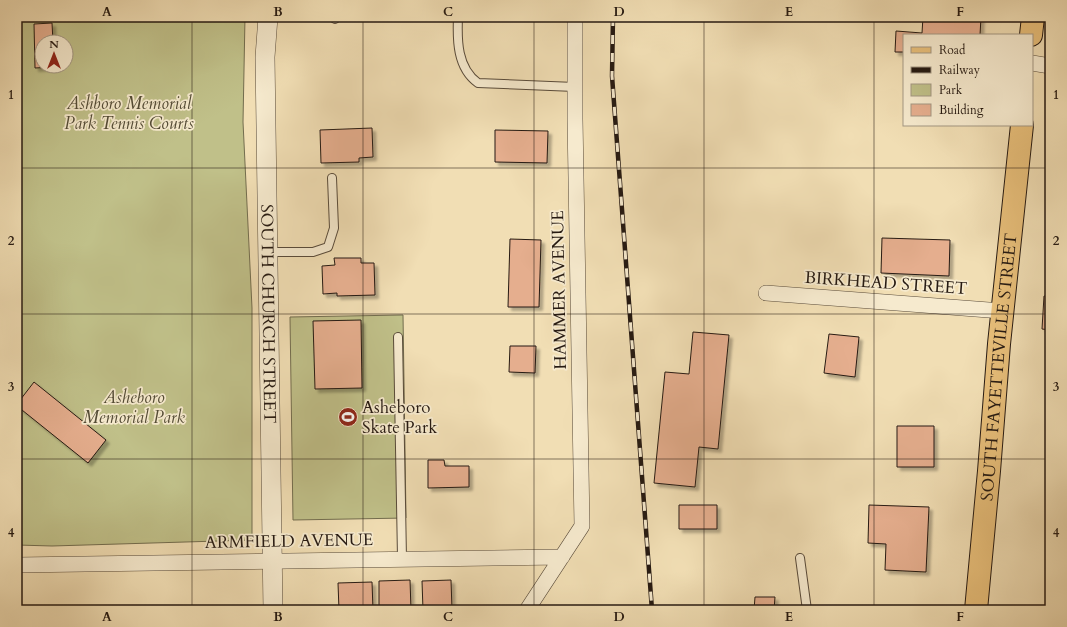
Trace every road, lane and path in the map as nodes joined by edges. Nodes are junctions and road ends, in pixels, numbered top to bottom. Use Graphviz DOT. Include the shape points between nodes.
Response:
graph roads {
  1 [pos="268,17"];
  2 [pos="458,17"];
  3 [pos="575,17"];
  4 [pos="1033,17"];
  5 [pos="1031,34"];
  6 [pos="1033,63"];
  7 [pos="1050,66"];
  8 [pos="575,87"];
  9 [pos="1022,126"];
  10 [pos="332,178"];
  11 [pos="268,252"];
  12 [pos="766,293"];
  13 [pos="1002,311"];
  14 [pos="398,337"];
  15 [pos="562,557"];
  16 [pos="402,558"];
  17 [pos="800,558"];
  18 [pos="273,561"];
  19 [pos="17,565"];
  20 [pos="274,610"];
  21 [pos="527,610"];
  22 [pos="807,610"];
  23 [pos="976,610"];
  1 -- 11 [label="street, SOUTH CHURCH STREET" via="265,57"];
  2 -- 8 [label="lane" via="460,54 471,78 478,83"];
  3 -- 8 [label="street, HAMMER AVENUE"];
  4 -- 5 [label="main road"];
  6 -- 7 [label="street"];
  8 -- 15 [label="street, HAMMER AVENUE" via="582,526"];
  9 -- 13 [label="main road, SOUTH FAYETTEVILLE STREET"];
  10 -- 11 [label="lane" via="334,228 328,247 313,252"];
  11 -- 18 [label="street, SOUTH CHURCH STREET"];
  12 -- 13 [label="street, BIRKHEAD STREET"];
  13 -- 23 [label="main road, SOUTH FAYETTEVILLE STREET"];
  14 -- 16 [label="lane"];
  15 -- 16 [label="street, ARMFIELD AVENUE"];
  15 -- 21 [label="street, HAMMER AVENUE"];
  16 -- 18 [label="street, ARMFIELD AVENUE"];
  17 -- 22 [label="lane"];
  18 -- 19 [label="street, ARMFIELD AVENUE"];
  18 -- 20 [label="street, SOUTH CHURCH STREET"];
}
